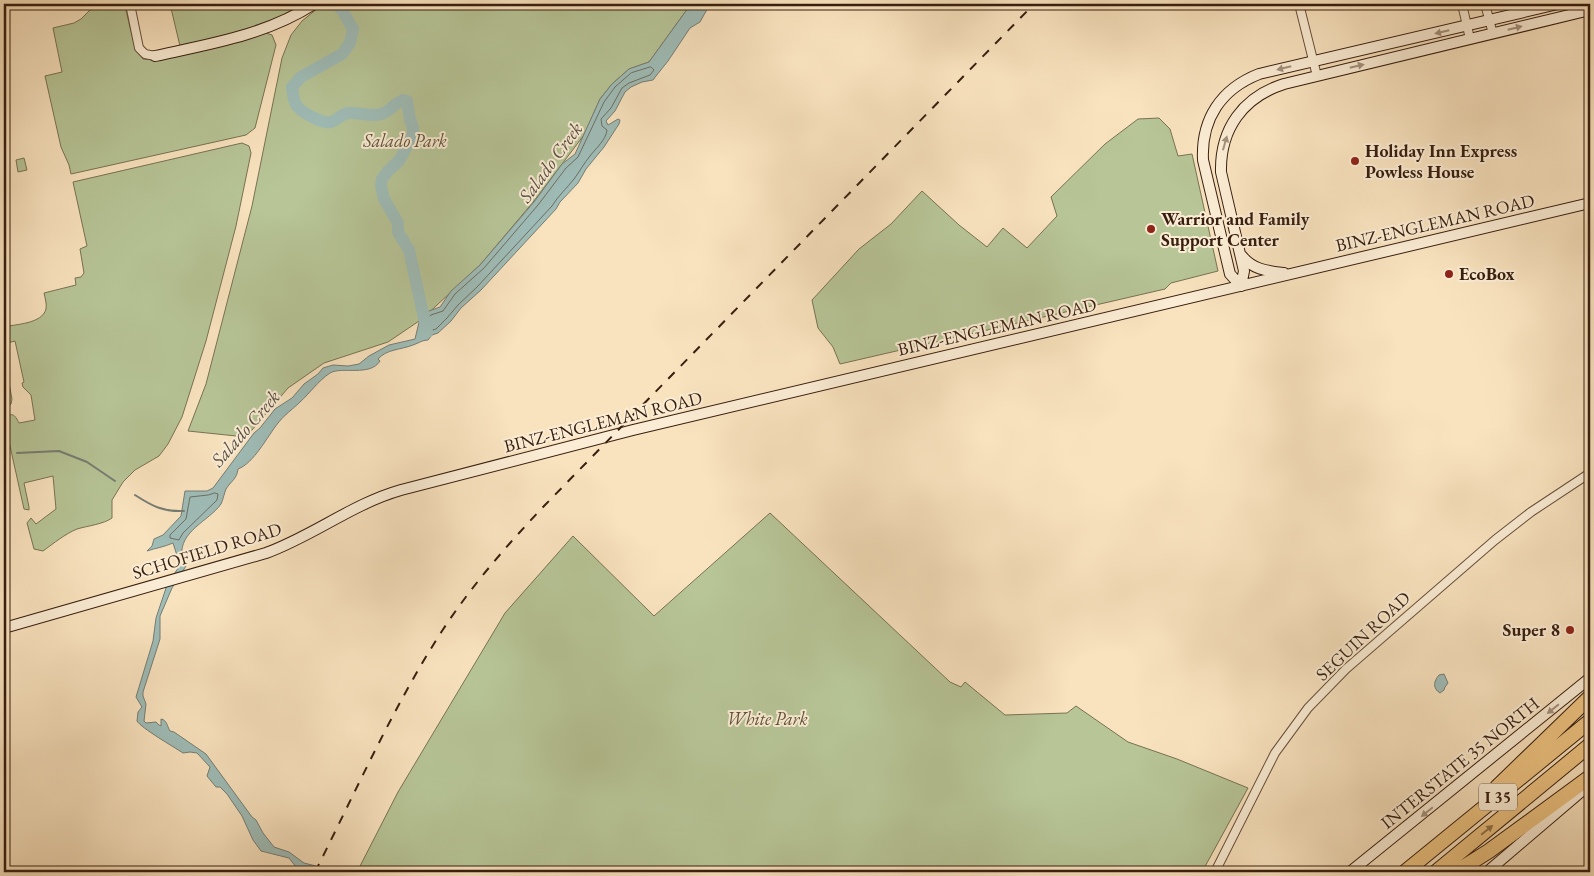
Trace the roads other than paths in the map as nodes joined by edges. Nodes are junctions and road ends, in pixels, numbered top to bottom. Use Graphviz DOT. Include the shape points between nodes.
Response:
graph roads {
  1 [pos="130,4"];
  2 [pos="314,4"];
  3 [pos="1299,4"];
  4 [pos="1462,4"];
  5 [pos="1485,4"];
  6 [pos="1558,4"];
  7 [pos="1590,10"];
  8 [pos="1489,20"];
  9 [pos="1467,26"];
  10 [pos="1493,34"];
  11 [pos="1470,39"];
  12 [pos="155,56"];
  13 [pos="1313,61"];
  14 [pos="1317,76"];
  15 [pos="1590,203"];
  16 [pos="1240,254"];
  17 [pos="1290,274"];
  18 [pos="1241,286"];
  19 [pos="1590,473"];
  20 [pos="413,487"];
  21 [pos="4,628"];
  22 [pos="1590,678"];
  23 [pos="1590,698"];
  24 [pos="1590,722"];
  25 [pos="1590,745"];
  26 [pos="1590,777"];
  27 [pos="1590,784"];
  28 [pos="1464,824"];
  29 [pos="1215,872"];
  30 [pos="1350,872"];
  31 [pos="1405,872"];
  32 [pos="1436,872"];
  33 [pos="1456,872"];
  34 [pos="1487,872"];
  1 -- 12 [label="street" via="139,48 145,54"];
  2 -- 12 [label="street" via="297,15 246,36"];
  3 -- 13 [label="street"];
  4 -- 9 [label="street"];
  5 -- 8 [label="street"];
  6 -- 8 [label="street"];
  10 -- 7 [label="street, one-way"];
  8 -- 9 [label="street"];
  8 -- 10 [label="street"];
  9 -- 11 [label="street"];
  9 -- 13 [label="street, one-way"];
  10 -- 11 [label="street"];
  14 -- 11 [label="street, one-way"];
  13 -- 14 [label="street"];
  13 -- 18 [label="street, one-way" via="1259,74 1244,81 1224,97 1209,120 1203,143 1204,169 1230,274"];
  16 -- 14 [label="street, one-way" via="1221,172 1226,137 1240,113 1259,95 1284,84"];
  15 -- 17 [label="street, BINZ-ENGLEMAN ROAD"];
  16 -- 17 [label="street" via="1254,267"];
  16 -- 18 [label="street" via="1244,271"];
  17 -- 18 [label="street, BINZ-ENGLEMAN ROAD"];
  18 -- 20 [label="street, BINZ-ENGLEMAN ROAD" via="623,432"];
  19 -- 29 [label="street, SEGUIN ROAD" via="1495,540 1319,696 1275,753"];
  20 -- 21 [label="street, SCHOFIELD ROAD" via="366,502 303,538 266,552"];
  22 -- 30 [label="street, INTERSTATE 35 NORTH, one-way"];
  23 -- 28 [label="highway" via="1491,793"];
  24 -- 28 [label="highway, I 35"];
  32 -- 25 [label="highway, I 35, one-way"];
  26 -- 33 [label="highway"];
  27 -- 34 [label="street"];
  28 -- 31 [label="highway, I 35"];
}
